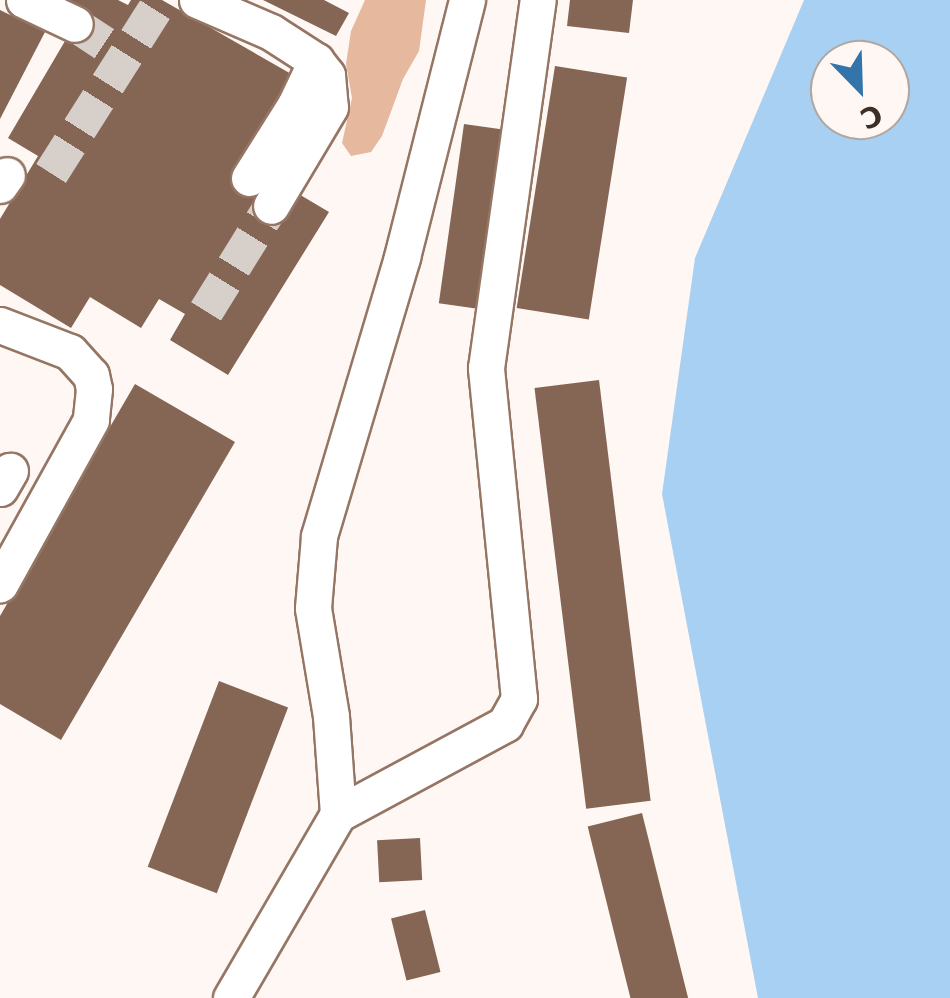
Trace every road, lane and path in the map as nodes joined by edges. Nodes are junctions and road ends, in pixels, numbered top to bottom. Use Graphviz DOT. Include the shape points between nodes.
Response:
graph roads {
  1 [pos="24,0"];
  2 [pos="198,0"];
  3 [pos="468,0"];
  4 [pos="538,0"];
  5 [pos="75,24"];
  6 [pos="316,61"];
  7 [pos="250,178"];
  8 [pos="271,206"];
  9 [pos="0,325"];
  10 [pos="0,584"];
  11 [pos="338,814"];
  12 [pos="232,998"];
  1 -- 5 [label="lane"];
  2 -- 6 [label="lane" via="271,32"];
  3 -- 11 [label="lane" via="402,257 318,536 313,608"];
  4 -- 11 [label="lane" via="486,368 519,699 505,724"];
  6 -- 7 [label="lane"];
  6 -- 8 [label="lane" via="327,75 330,106"];
  9 -- 10 [label="lane" via="70,352 91,375 94,389 91,420"];
  11 -- 12 [label="lane"];
}
